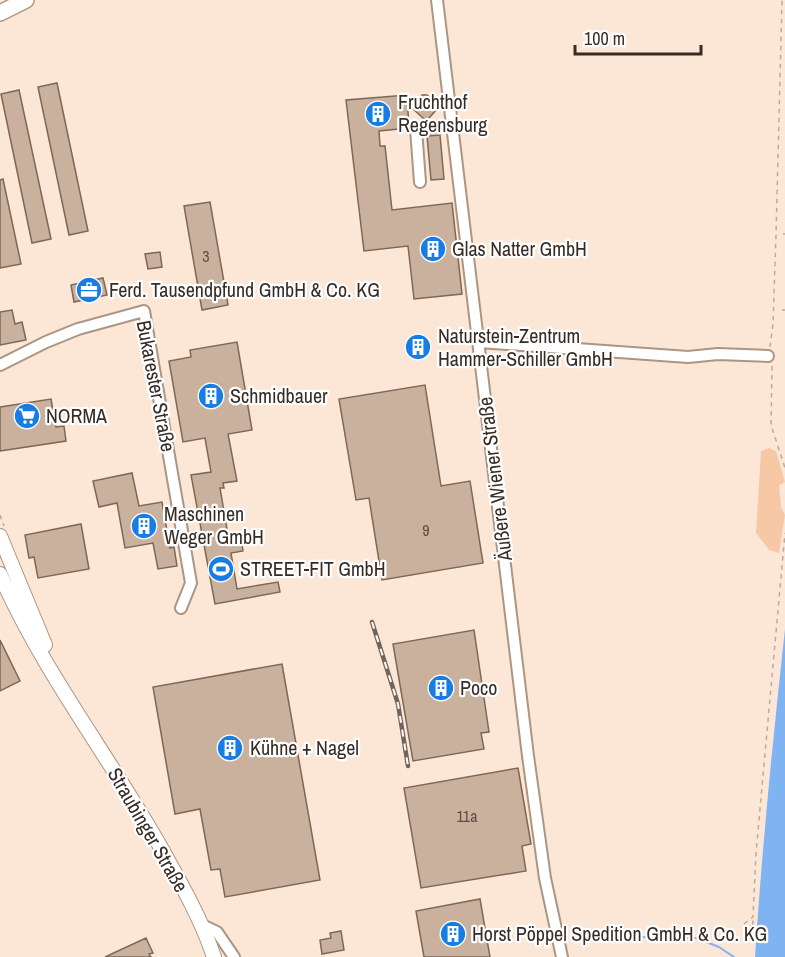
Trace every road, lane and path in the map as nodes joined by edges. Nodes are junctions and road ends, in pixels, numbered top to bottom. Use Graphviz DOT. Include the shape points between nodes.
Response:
graph roads {
  1 [pos="26,0"];
  2 [pos="437,0"];
  3 [pos="782,0"];
  4 [pos="0,13"];
  5 [pos="453,125"];
  6 [pos="420,182"];
  7 [pos="479,342"];
  8 [pos="768,356"];
  9 [pos="0,365"];
  10 [pos="785,468"];
  11 [pos="0,515"];
  12 [pos="2,531"];
  13 [pos="785,533"];
  14 [pos="0,574"];
  15 [pos="181,608"];
  16 [pos="75,707"];
  17 [pos="753,917"];
  18 [pos="744,924"];
  19 [pos="202,925"];
  20 [pos="752,943"];
  21 [pos="214,957"];
  22 [pos="234,957"];
  23 [pos="562,957"];
  1 -- 4 [label="highway"];
  2 -- 5 [label="street, Äußere Wiener Straße"];
  3 -- 8 [label="path" via="773,324"];
  5 -- 6 [label="street" via="416,129"];
  5 -- 7 [label="street, Äußere Wiener Straße"];
  7 -- 8 [label="street" via="688,357"];
  7 -- 23 [label="street, Äußere Wiener Straße" via="528,756 545,878"];
  8 -- 10 [label="path" via="773,375 771,425"];
  9 -- 15 [label="street, Bukarester Straße" via="78,329 144,311 191,583"];
  11 -- 12 [label="path"];
  12 -- 16 [label="main road, Straubinger Straße" via="44,642"];
  13 -- 17 [label="path"];
  14 -- 16 [label="main road, Straubinger Straße" via="40,653"];
  16 -- 19 [label="main road, Straubinger Straße" via="150,829"];
  17 -- 18 [label="path"];
  17 -- 20 [label="path"];
  19 -- 21 [label="main road, Straubinger Straße"];
  19 -- 22 [label="street" via="217,932"];
}
